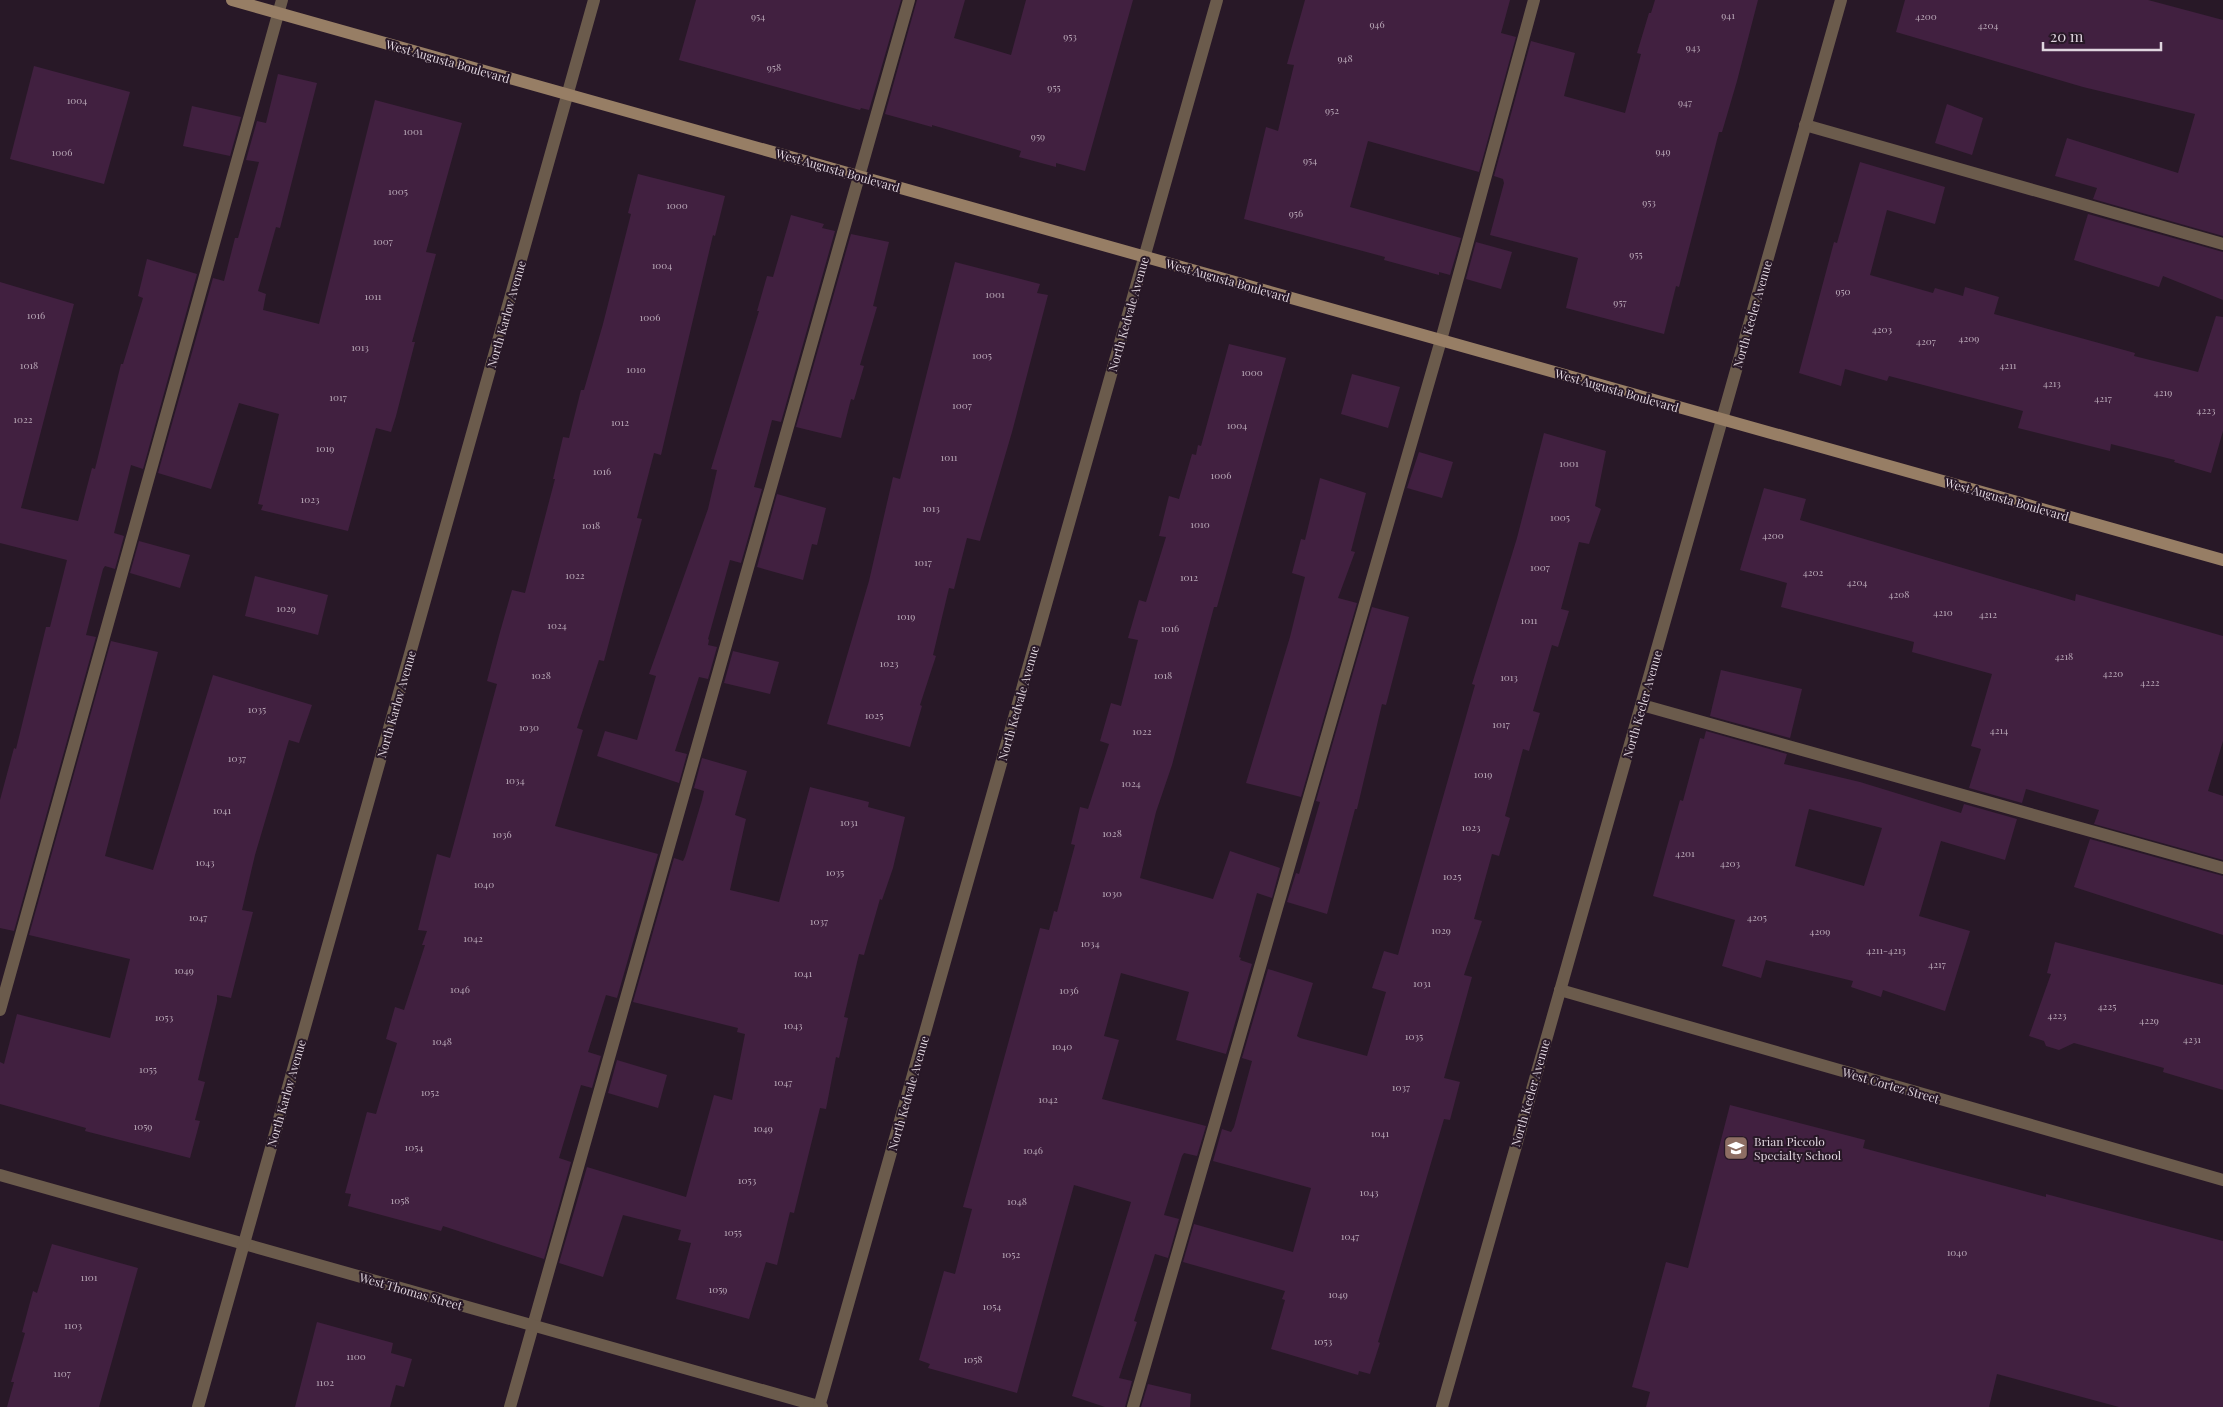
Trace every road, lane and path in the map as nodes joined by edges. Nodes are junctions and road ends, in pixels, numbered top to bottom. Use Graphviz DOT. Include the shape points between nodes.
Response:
graph roads {
  1 [pos="232,0"];
  2 [pos="282,0"];
  3 [pos="594,0"];
  4 [pos="909,0"];
  5 [pos="1217,0"];
  6 [pos="1534,0"];
  7 [pos="1841,0"];
  8 [pos="279,13"];
  9 [pos="568,94"];
  10 [pos="1805,125"];
  11 [pos="860,176"];
  12 [pos="2223,244"];
  13 [pos="1144,256"];
  14 [pos="1441,340"];
  15 [pos="1722,419"];
  16 [pos="2223,560"];
  17 [pos="1642,705"];
  18 [pos="2223,868"];
  19 [pos="1560,990"];
  20 [pos="0,1010"];
  21 [pos="0,1175"];
  22 [pos="2223,1180"];
  23 [pos="244,1244"];
  24 [pos="533,1326"];
  25 [pos="198,1407"];
  26 [pos="510,1407"];
  27 [pos="820,1407"];
  28 [pos="1133,1407"];
  29 [pos="1442,1407"];
  1 -- 8 [label="street, West Augusta Boulevard"];
  2 -- 8 [label="street"];
  3 -- 9 [label="street, North Karlov Avenue"];
  4 -- 11 [label="street"];
  5 -- 13 [label="street, North Kedvale Avenue"];
  6 -- 14 [label="street"];
  7 -- 10 [label="street, North Keeler Avenue"];
  8 -- 9 [label="street, West Augusta Boulevard"];
  8 -- 20 [label="street"];
  9 -- 11 [label="street, West Augusta Boulevard"];
  9 -- 23 [label="street, North Karlov Avenue"];
  10 -- 12 [label="street"];
  10 -- 15 [label="street, North Keeler Avenue"];
  11 -- 13 [label="street, West Augusta Boulevard"];
  11 -- 24 [label="street"];
  13 -- 14 [label="street, West Augusta Boulevard"];
  13 -- 27 [label="street, North Kedvale Avenue"];
  14 -- 15 [label="street, West Augusta Boulevard"];
  14 -- 28 [label="street"];
  15 -- 16 [label="street, West Augusta Boulevard"];
  15 -- 17 [label="street, North Keeler Avenue"];
  17 -- 18 [label="street"];
  17 -- 19 [label="street, North Keeler Avenue"];
  19 -- 22 [label="street, West Cortez Street"];
  19 -- 29 [label="street, North Keeler Avenue"];
  21 -- 23 [label="street, West Thomas Street"];
  23 -- 24 [label="street, West Thomas Street"];
  23 -- 25 [label="street, North Karlov Avenue"];
  24 -- 26 [label="street"];
  24 -- 27 [label="street, West Thomas Street"];
}
